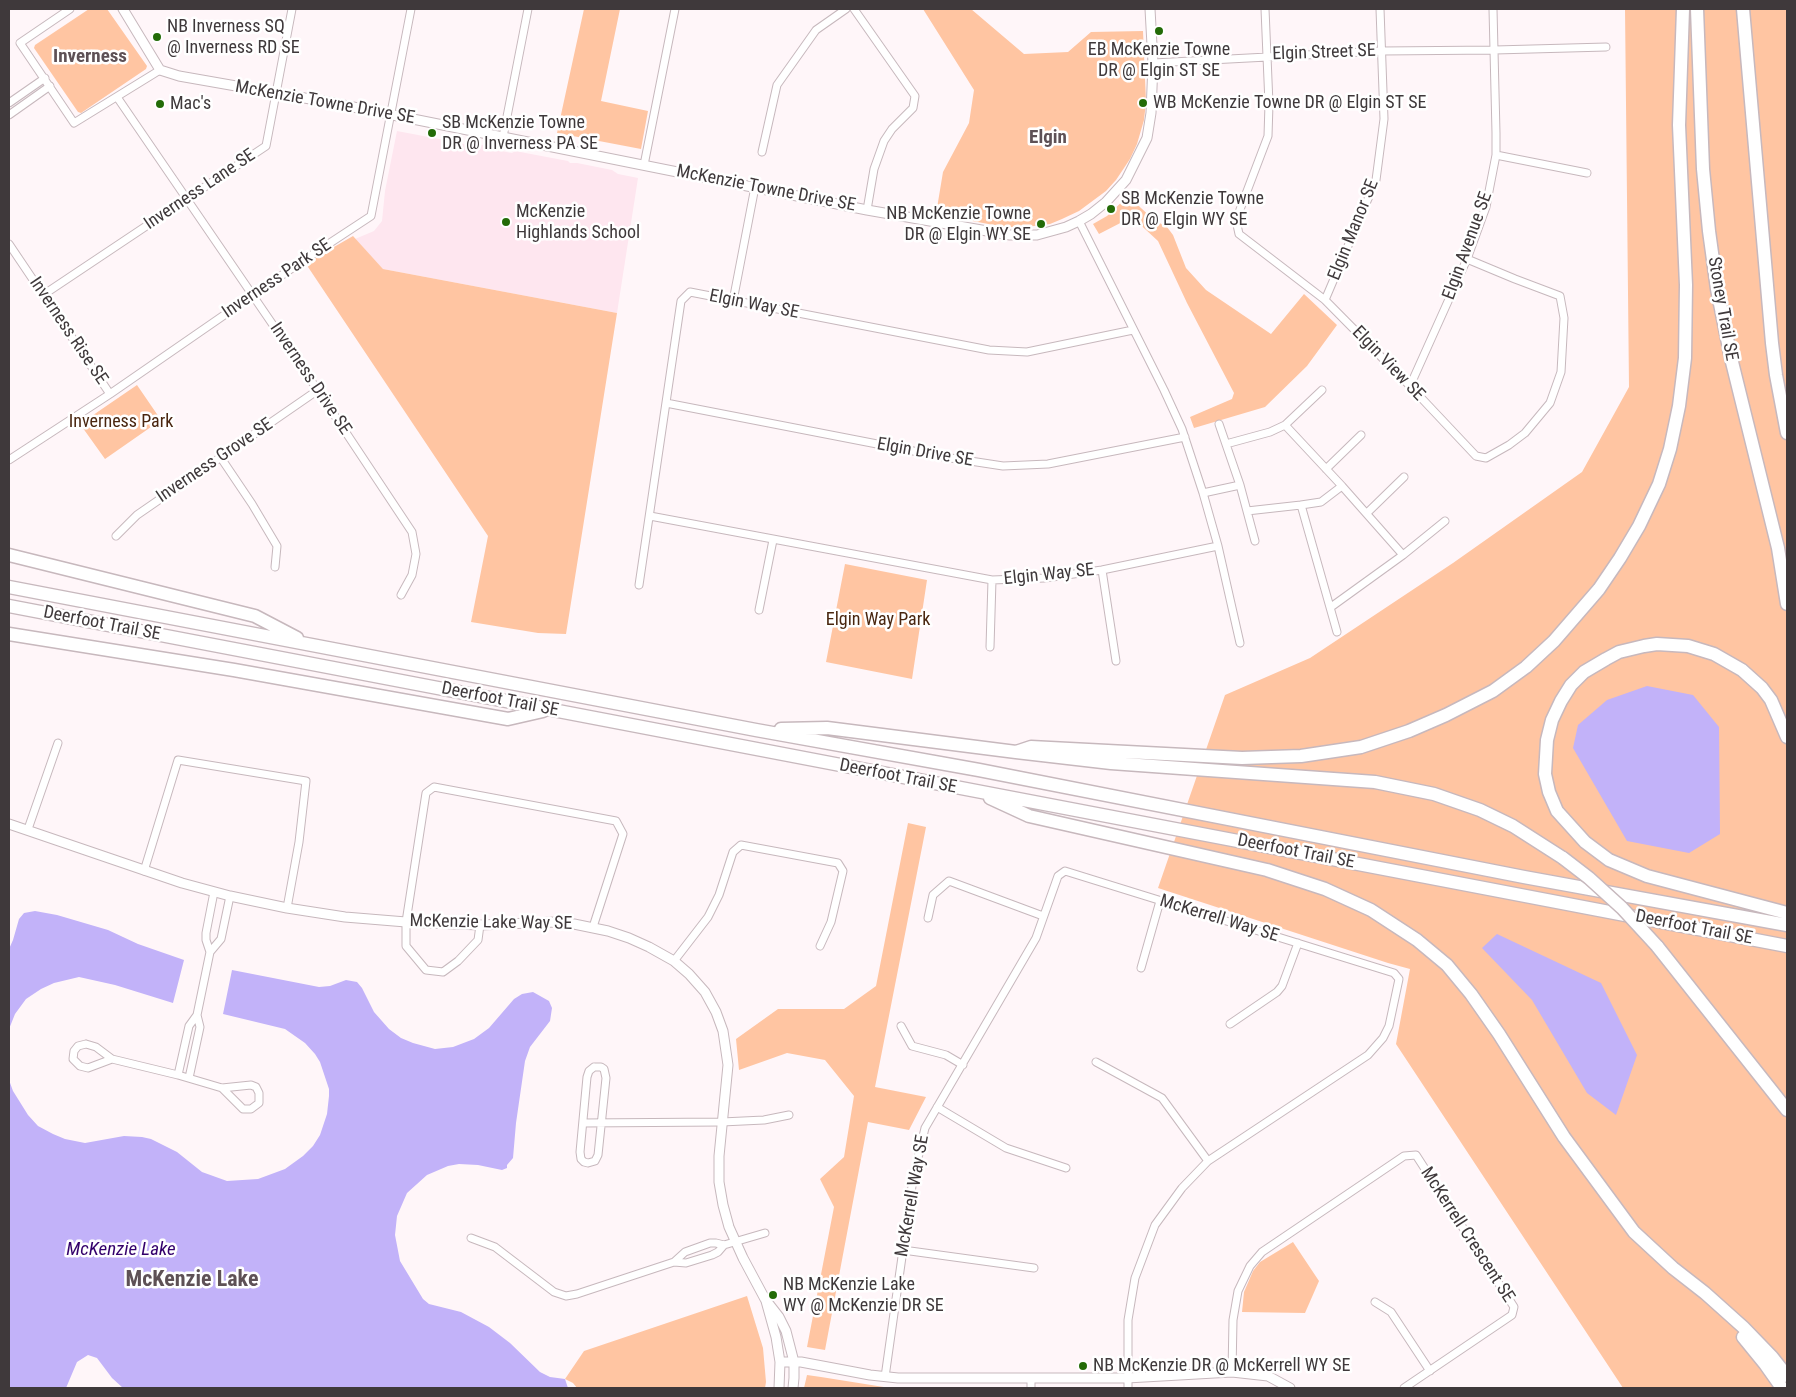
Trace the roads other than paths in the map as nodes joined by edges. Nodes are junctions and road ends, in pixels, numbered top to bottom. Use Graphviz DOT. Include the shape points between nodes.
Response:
graph roads {
  1 [pos="70,9"];
  2 [pos="123,9"];
  3 [pos="292,9"];
  4 [pos="411,9"];
  5 [pos="528,9"];
  6 [pos="675,9"];
  7 [pos="846,9"];
  8 [pos="854,9"];
  9 [pos="1150,9"];
  10 [pos="1265,9"];
  11 [pos="1380,9"];
  12 [pos="1493,9"];
  13 [pos="1683,9"];
  14 [pos="1697,9"];
  15 [pos="1743,9"];
  16 [pos="1606,47"];
  17 [pos="1495,50"];
  18 [pos="1382,51"];
  19 [pos="1267,56"];
  20 [pos="1153,62"];
  21 [pos="160,70"];
  22 [pos="44,78"];
  23 [pos="50,86"];
  24 [pos="276,93"];
  25 [pos="117,97"];
  26 [pos="9,103"];
  27 [pos="9,115"];
  28 [pos="391,115"];
  29 [pos="503,137"];
  30 [pos="762,152"];
  31 [pos="1496,155"];
  32 [pos="644,165"];
  33 [pos="1587,173"];
  34 [pos="755,187"];
  35 [pos="187,198"];
  36 [pos="867,210"];
  37 [pos="1079,221"];
  38 [pos="9,244"];
  39 [pos="1467,258"];
  40 [pos="43,295"];
  41 [pos="253,295"];
  42 [pos="1325,300"];
  43 [pos="733,301"];
  44 [pos="1133,330"];
  45 [pos="1410,386"];
  46 [pos="318,390"];
  47 [pos="1322,390"];
  48 [pos="110,394"];
  49 [pos="666,403"];
  50 [pos="1219,424"];
  51 [pos="1285,425"];
  52 [pos="1787,434"];
  53 [pos="1361,435"];
  54 [pos="1185,437"];
  55 [pos="1226,444"];
  56 [pos="221,458"];
  57 [pos="9,460"];
  58 [pos="1326,469"];
  59 [pos="1404,477"];
  60 [pos="1240,485"];
  61 [pos="1342,486"];
  62 [pos="1203,493"];
  63 [pos="1301,505"];
  64 [pos="1247,511"];
  65 [pos="1367,513"];
  66 [pos="650,516"];
  67 [pos="1444,520"];
  68 [pos="116,536"];
  69 [pos="773,540"];
  70 [pos="1255,541"];
  71 [pos="1218,546"];
  72 [pos="9,555"];
  73 [pos="1404,556"];
  74 [pos="275,567"];
  75 [pos="1102,570"];
  76 [pos="992,580"];
  77 [pos="638,585"];
  78 [pos="9,587"];
  79 [pos="401,596"];
  80 [pos="1787,604"];
  81 [pos="9,606"];
  82 [pos="1331,607"];
  83 [pos="759,610"];
  84 [pos="1337,632"];
  85 [pos="9,634"];
  86 [pos="1240,643"];
  87 [pos="308,644"];
  88 [pos="990,647"];
  89 [pos="1116,660"];
  90 [pos="548,710"];
  91 [pos="756,730"];
  92 [pos="1787,737"];
  93 [pos="58,742"];
  94 [pos="1016,752"];
  95 [pos="977,792"];
  96 [pos="9,824"];
  97 [pos="28,829"];
  98 [pos="144,871"];
  99 [pos="214,892"];
  100 [pos="230,896"];
  101 [pos="1160,900"];
  102 [pos="287,908"];
  103 [pos="1787,913"];
  104 [pos="1043,916"];
  105 [pos="928,918"];
  106 [pos="406,922"];
  107 [pos="480,924"];
  108 [pos="1787,925"];
  109 [pos="593,927"];
  110 [pos="1740,937"];
  111 [pos="1298,943"];
  112 [pos="820,946"];
  113 [pos="1787,946"];
  114 [pos="210,952"];
  115 [pos="1787,954"];
  116 [pos="674,962"];
  117 [pos="1141,968"];
  118 [pos="197,1015"];
  119 [pos="1230,1024"];
  120 [pos="901,1026"];
  121 [pos="112,1059"];
  122 [pos="1096,1062"];
  123 [pos="963,1065"];
  124 [pos="178,1075"];
  125 [pos="189,1078"];
  126 [pos="222,1088"];
  127 [pos="937,1108"];
  128 [pos="1787,1110"];
  129 [pos="789,1115"];
  130 [pos="722,1122"];
  131 [pos="583,1123"];
  132 [pos="602,1123"];
  133 [pos="1208,1161"];
  134 [pos="1066,1168"];
  135 [pos="765,1233"];
  136 [pos="471,1238"];
  137 [pos="735,1241"];
  138 [pos="724,1245"];
  139 [pos="903,1250"];
  140 [pos="674,1262"];
  141 [pos="1034,1268"];
  142 [pos="1689,1281"];
  143 [pos="765,1299"];
  144 [pos="1375,1302"];
  145 [pos="780,1362"];
  146 [pos="794,1362"];
  147 [pos="1430,1371"];
  148 [pos="1232,1372"];
  149 [pos="1787,1376"];
  150 [pos="885,1377"];
  151 [pos="1031,1378"];
  152 [pos="1127,1378"];
  153 [pos="779,1388"];
  154 [pos="793,1388"];
  155 [pos="1032,1388"];
  156 [pos="1128,1388"];
  157 [pos="1290,1388"];
  158 [pos="1404,1388"];
  159 [pos="1782,1388"];
  1 -- 22 [label="street" via="20,42"];
  2 -- 21 [label="street"];
  3 -- 24 [label="street, Inverness Lane SE"];
  4 -- 28 [label="street, Inverness Park SE"];
  5 -- 29 [label="street"];
  6 -- 32 [label="street"];
  7 -- 30 [label="street" via="816,30 777,85"];
  8 -- 36 [label="street" via="916,96 913,108 884,141 874,169"];
  9 -- 20 [label="street, McKenzie Towne Drive SE"];
  10 -- 19 [label="street, Elgin View SE"];
  11 -- 18 [label="street, Elgin Manor SE"];
  12 -- 17 [label="street, Elgin Avenue SE"];
  13 -- 94 [label="highway" via="1679,125 1686,285 1685,358 1679,406 1670,449 1639,526 1599,589 1554,641 1526,668 1493,691 1417,727 1361,747 1301,756 1242,758 1031,747"];
  14 -- 80 [label="highway, Stoney Trail SE" via="1708,231 1731,358 1778,548"];
  15 -- 52 [label="highway" via="1772,343"];
  16 -- 17 [label="street, Elgin Street SE"];
  17 -- 18 [label="street, Elgin Street SE"];
  17 -- 31 [label="street, Elgin Avenue SE"];
  18 -- 19 [label="street, Elgin Street SE"];
  18 -- 42 [label="street, Elgin Manor SE" via="1384,119 1376,180"];
  19 -- 20 [label="street, Elgin Street SE"];
  19 -- 42 [label="street, Elgin View SE" via="1268,136 1236,220 1236,229 1238,234"];
  20 -- 37 [label="street, McKenzie Towne Drive SE" via="1151,113 1144,146 1126,180 1091,214"];
  21 -- 24 [label="street, McKenzie Towne Drive SE"];
  21 -- 25 [label="street"];
  22 -- 23 [label="street"];
  22 -- 26 [label="street"];
  23 -- 25 [label="street" via="74,123"];
  23 -- 27 [label="street"];
  24 -- 28 [label="street, McKenzie Towne Drive SE"];
  24 -- 35 [label="street, Inverness Lane SE" via="266,146"];
  25 -- 35 [label="street, Inverness Drive SE"];
  28 -- 29 [label="street, McKenzie Towne Drive SE"];
  28 -- 41 [label="street, Inverness Park SE" via="371,216"];
  29 -- 32 [label="street, McKenzie Towne Drive SE"];
  31 -- 33 [label="street"];
  31 -- 39 [label="street, Elgin Avenue SE" via="1486,207"];
  32 -- 34 [label="street, McKenzie Towne Drive SE"];
  34 -- 36 [label="street, McKenzie Towne Drive SE"];
  34 -- 43 [label="street"];
  35 -- 40 [label="street, Inverness Lane SE"];
  35 -- 41 [label="street, Inverness Drive SE"];
  36 -- 37 [label="street, McKenzie Towne Drive SE" via="1010,235 1037,234"];
  37 -- 44 [label="street"];
  38 -- 40 [label="street, Inverness Rise SE"];
  39 -- 45 [label="street, Elgin Avenue SE"];
  39 -- 45 [label="street, Elgin View SE" via="1560,296 1564,318 1561,372 1550,403 1525,433 1486,458 1476,456"];
  40 -- 48 [label="street, Inverness Rise SE"];
  41 -- 46 [label="street, Inverness Drive SE"];
  41 -- 48 [label="street, Inverness Park SE"];
  42 -- 45 [label="street, Elgin View SE"];
  43 -- 44 [label="street, Elgin Way SE" via="989,350 1027,352"];
  43 -- 49 [label="street, Elgin Way SE" via="690,292 681,301"];
  44 -- 54 [label="street"];
  46 -- 56 [label="street, Inverness Grove SE"];
  46 -- 79 [label="street, Inverness Drive SE" via="412,532 416,554 412,575"];
  47 -- 51 [label="street"];
  48 -- 57 [label="street, Inverness Park SE"];
  49 -- 54 [label="street, Elgin Drive SE" via="1003,466 1048,464"];
  49 -- 66 [label="street, Elgin Way SE"];
  50 -- 55 [label="street"];
  51 -- 55 [label="street"];
  51 -- 58 [label="street"];
  53 -- 58 [label="street"];
  54 -- 62 [label="street"];
  55 -- 60 [label="street"];
  56 -- 68 [label="street, Inverness Grove SE" via="136,515"];
  56 -- 74 [label="street" via="277,546"];
  58 -- 61 [label="street"];
  59 -- 65 [label="street"];
  60 -- 62 [label="street"];
  60 -- 64 [label="street"];
  61 -- 63 [label="street" via="1321,502"];
  61 -- 65 [label="street"];
  62 -- 71 [label="street"];
  63 -- 64 [label="street"];
  63 -- 82 [label="street"];
  64 -- 70 [label="street"];
  65 -- 73 [label="street"];
  66 -- 69 [label="street, Elgin Way SE"];
  66 -- 77 [label="street, Elgin Way SE"];
  67 -- 73 [label="street"];
  69 -- 76 [label="street, Elgin Way SE"];
  69 -- 83 [label="street"];
  71 -- 75 [label="street, Elgin Way SE"];
  71 -- 86 [label="street"];
  72 -- 87 [label="highway" via="255,616"];
  73 -- 82 [label="street"];
  75 -- 76 [label="street, Elgin Way SE" via="1045,578"];
  75 -- 89 [label="street"];
  76 -- 88 [label="street"];
  78 -- 87 [label="highway, Deerfoot Trail SE"];
  81 -- 90 [label="highway, Deerfoot Trail SE"];
  82 -- 84 [label="street"];
  85 -- 90 [label="highway" via="508,719"];
  87 -- 91 [label="highway, Deerfoot Trail SE"];
  90 -- 95 [label="highway, Deerfoot Trail SE"];
  91 -- 94 [label="highway" via="827,728"];
  91 -- 108 [label="highway, Deerfoot Trail SE"];
  92 -- 103 [label="highway" via="1771,700 1742,670 1714,654 1688,646 1657,644 1620,652 1584,672 1571,685 1552,720 1545,774 1557,811 1585,842 1609,860 1647,876"];
  93 -- 97 [label="street"];
  94 -- 128 [label="highway, bridge" via="1111,763 1375,782 1434,794 1480,810 1513,826 1563,858 1616,901 1657,946"];
  95 -- 110 [label="highway, Deerfoot Trail SE"];
  95 -- 142 [label="highway" via="1023,814 1267,870 1325,889 1371,910 1417,940 1447,965 1471,994 1564,1137 1620,1215 1634,1232"];
  96 -- 97 [label="street, McKenzie Lake Way SE"];
  97 -- 98 [label="street, McKenzie Lake Way SE"];
  98 -- 99 [label="street, McKenzie Lake Way SE"];
  98 -- 102 [label="street" via="178,760 306,781"];
  99 -- 100 [label="street, McKenzie Lake Way SE"];
  99 -- 114 [label="street" via="206,933"];
  100 -- 102 [label="street, McKenzie Lake Way SE"];
  100 -- 114 [label="street" via="221,939"];
  101 -- 104 [label="street, McKerrell Way SE" via="1066,871 1058,876"];
  101 -- 111 [label="street, McKerrell Way SE"];
  101 -- 117 [label="street"];
  102 -- 106 [label="street, McKenzie Lake Way SE" via="345,918"];
  104 -- 105 [label="street" via="949,881 933,895"];
  104 -- 123 [label="street, McKerrell Way SE" via="1036,938"];
  106 -- 107 [label="street, McKenzie Lake Way SE"];
  106 -- 107 [label="street" via="406,946 426,970 443,972 478,940"];
  106 -- 109 [label="street" via="426,794 434,786 616,821 623,834"];
  107 -- 109 [label="street, McKenzie Lake Way SE" via="555,922"];
  109 -- 116 [label="street, McKenzie Lake Way SE" via="642,944"];
  110 -- 113 [label="highway, Deerfoot Trail SE"];
  110 -- 115 [label="highway"];
  111 -- 119 [label="street" via="1277,992"];
  111 -- 133 [label="street, McKerrell Way SE" via="1394,973 1399,979 1389,1026 1368,1055"];
  112 -- 116 [label="street" via="831,922 843,871 838,864 740,845 733,852 708,917"];
  114 -- 118 [label="street"];
  116 -- 130 [label="street, McKenzie Lake Way SE" via="705,992 721,1024 728,1060"];
  118 -- 124 [label="street" via="189,1026"];
  118 -- 125 [label="street" via="200,1027"];
  120 -- 123 [label="street" via="912,1046 946,1055"];
  121 -- 121 [label="street" via="86,1044 78,1046 73,1054 76,1063 85,1068"];
  121 -- 124 [label="street"];
  122 -- 133 [label="street" via="1162,1098"];
  123 -- 127 [label="street, McKerrell Way SE"];
  124 -- 125 [label="street"];
  125 -- 126 [label="street"];
  126 -- 126 [label="street" via="243,1109 251,1110 259,1103 259,1093 251,1085"];
  127 -- 134 [label="street" via="1002,1146"];
  127 -- 139 [label="street, McKerrell Way SE" via="920,1144"];
  129 -- 130 [label="street"];
  130 -- 132 [label="street"];
  130 -- 137 [label="street, McKenzie Lake Way SE" via="720,1190"];
  131 -- 132 [label="street"];
  131 -- 132 [label="street" via="580,1154 588,1163 598,1158"];
  131 -- 132 [label="street" via="588,1073 596,1067 604,1069 606,1075"];
  133 -- 152 [label="street, McKerrell Way SE" via="1182,1188 1155,1224 1135,1278 1128,1320"];
  135 -- 137 [label="street"];
  136 -- 140 [label="street" via="500,1250 562,1296 578,1294"];
  137 -- 138 [label="street"];
  137 -- 143 [label="street, McKenzie Lake Way SE"];
  138 -- 140 [label="street" via="712,1255 686,1263"];
  138 -- 140 [label="street" via="712,1243 689,1250"];
  139 -- 141 [label="street"];
  139 -- 150 [label="street, McKerrell Way SE"];
  142 -- 149 [label="highway" via="1744,1327"];
  142 -- 159 [label="highway" via="1738,1331"];
  143 -- 145 [label="street, McKenzie Lake Way SE"];
  143 -- 146 [label="street, McKenzie Lake Way SE" via="784,1327"];
  144 -- 147 [label="street" via="1391,1312"];
  145 -- 146 [label="street"];
  145 -- 153 [label="street, McKenzie Lake Way SE"];
  146 -- 150 [label="street"];
  146 -- 154 [label="street, McKenzie Lake Way SE"];
  147 -- 148 [label="street, McKerrell Crescent SE" via="1512,1314 1514,1307 1416,1155 1404,1156 1262,1252 1250,1266 1238,1291 1233,1320"];
  147 -- 158 [label="street, McKerrell Crescent SE"];
  148 -- 152 [label="street"];
  148 -- 157 [label="street" via="1268,1376"];
  150 -- 151 [label="street"];
  151 -- 152 [label="street"];
  151 -- 155 [label="street"];
  152 -- 156 [label="street, McKerrell Way SE"];
}
